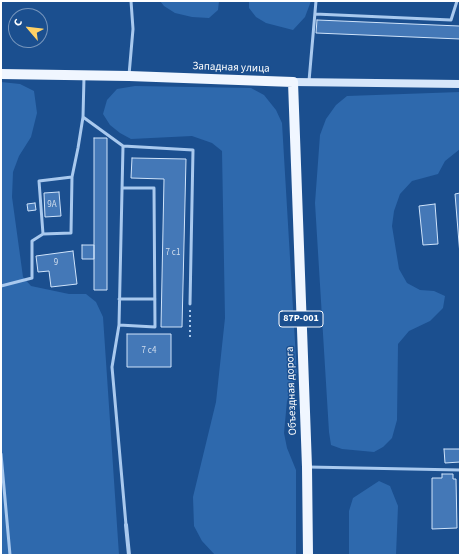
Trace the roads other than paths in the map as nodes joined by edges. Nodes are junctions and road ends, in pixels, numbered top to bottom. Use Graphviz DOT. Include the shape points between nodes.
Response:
graph roads {
  1 [pos="131,1"];
  2 [pos="316,1"];
  3 [pos="457,1"];
  4 [pos="315,14"];
  5 [pos="1,74"];
  6 [pos="84,75"];
  7 [pos="129,76"];
  8 [pos="293,82"];
  9 [pos="309,82"];
  10 [pos="460,84"];
  11 [pos="82,117"];
  12 [pos="123,146"];
  13 [pos="72,176"];
  14 [pos="122,188"];
  15 [pos="43,234"];
  16 [pos="1,286"];
  17 [pos="119,299"];
  18 [pos="155,299"];
  19 [pos="190,304"];
  20 [pos="119,325"];
  21 [pos="1,454"];
  22 [pos="306,468"];
  23 [pos="460,470"];
  24 [pos="126,525"];
  25 [pos="10,555"];
  26 [pos="130,555"];
  27 [pos="308,555"];
  1 -- 7 [label="lane" via="133,29"];
  2 -- 4 [label="lane"];
  3 -- 4 [label="lane" via="451,20"];
  4 -- 9 [label="lane"];
  5 -- 6 [label="main road, Западная улица"];
  6 -- 7 [label="main road, Западная улица"];
  6 -- 11 [label="lane"];
  7 -- 8 [label="main road, Западная улица"];
  8 -- 9 [label="main road, Западная улица"];
  8 -- 22 [label="main road, Объездная дорога / 87Р-001"];
  9 -- 10 [label="main road, Западная улица"];
  11 -- 12 [label="lane"];
  11 -- 13 [label="lane"];
  12 -- 14 [label="lane"];
  12 -- 19 [label="lane" via="193,150"];
  13 -- 15 [label="lane" via="71,233"];
  13 -- 15 [label="lane" via="39,181"];
  14 -- 17 [label="lane"];
  14 -- 18 [label="lane" via="154,188"];
  15 -- 16 [label="lane" via="32,241 32,278"];
  17 -- 18 [label="lane"];
  17 -- 20 [label="lane"];
  18 -- 20 [label="lane" via="155,327"];
  20 -- 24 [label="lane" via="112,367"];
  21 -- 25 [label="lane"];
  22 -- 23 [label="lane"];
  22 -- 27 [label="main road, Объездная дорога / 87Р-001"];
  24 -- 26 [label="street"];
}
